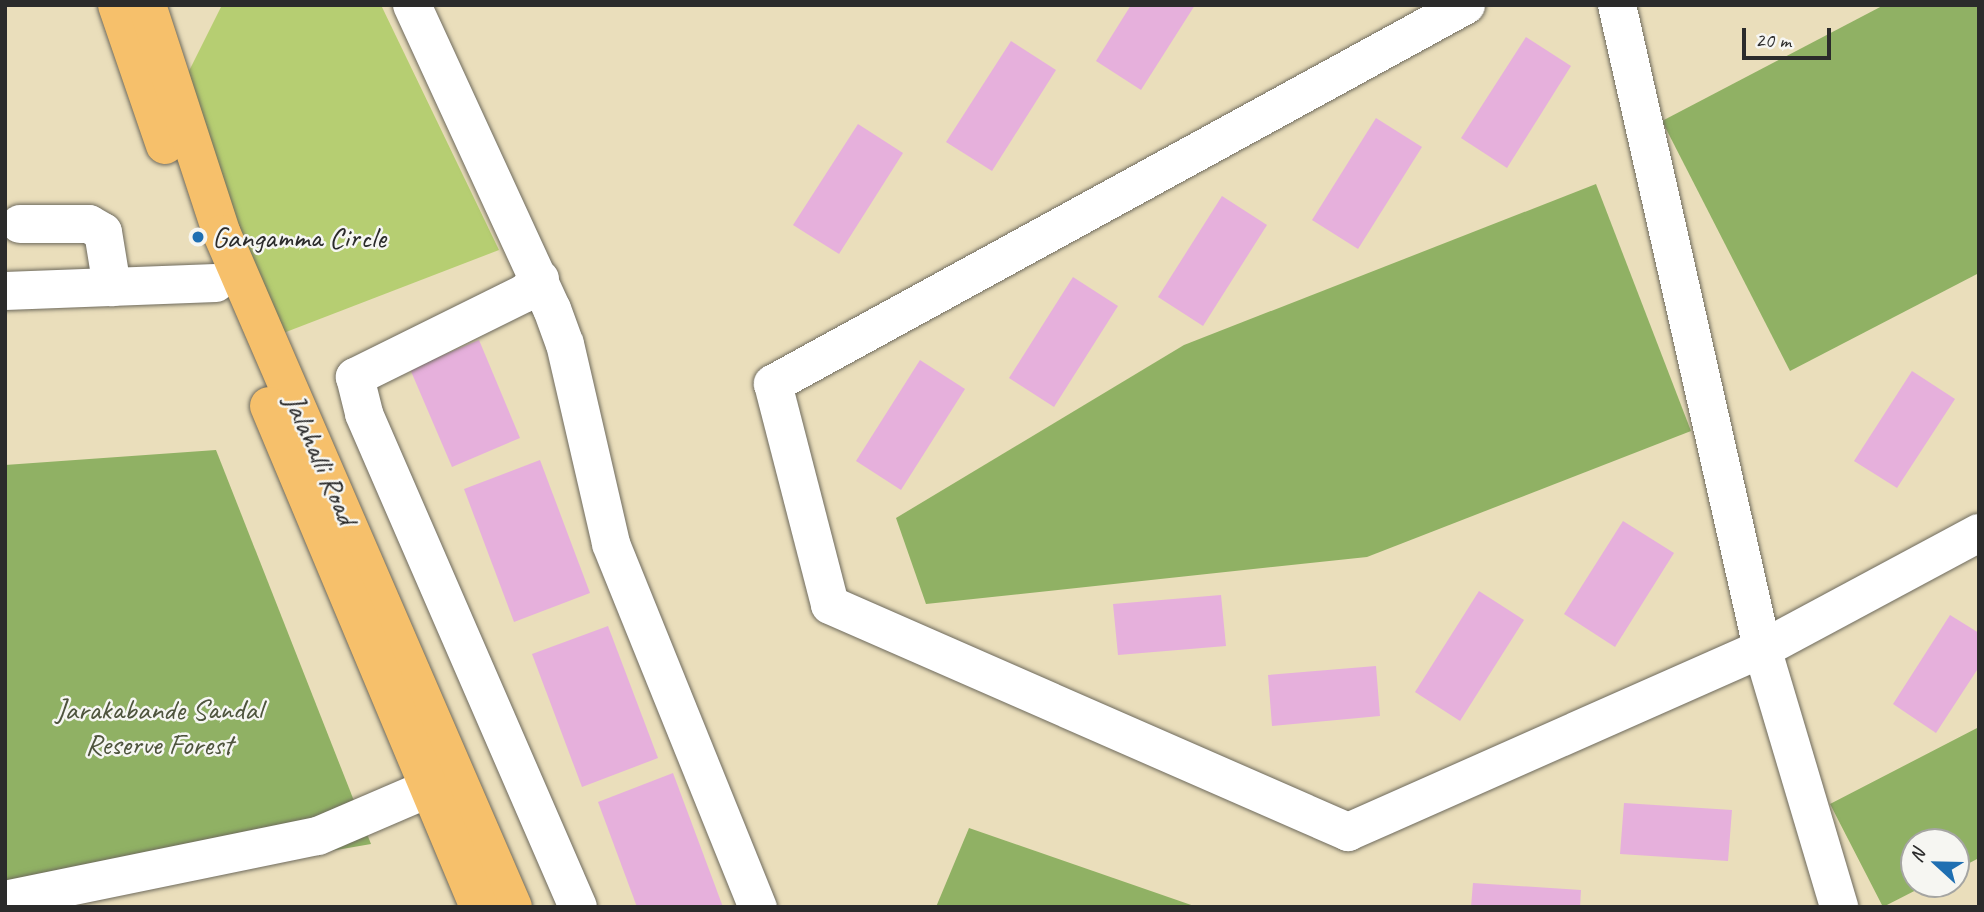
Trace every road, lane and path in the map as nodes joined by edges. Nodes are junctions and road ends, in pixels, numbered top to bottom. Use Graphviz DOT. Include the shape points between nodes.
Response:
graph roads {
  1 [pos="117,5"];
  2 [pos="147,5"];
  3 [pos="390,5"];
  4 [pos="412,5"];
  5 [pos="1465,5"];
  6 [pos="1617,5"];
  7 [pos="20,224"];
  8 [pos="216,283"];
  9 [pos="112,287"];
  10 [pos="5,291"];
  11 [pos="539,294"];
  12 [pos="554,368"];
  13 [pos="1979,533"];
  14 [pos="1762,648"];
  15 [pos="432,788"];
  16 [pos="5,900"];
  17 [pos="479,907"];
  18 [pos="513,907"];
  19 [pos="578,907"];
  20 [pos="758,907"];
  21 [pos="1839,907"];
  1 -- 8 [label="main road, Jalahalli Road"];
  2 -- 18 [label="main road, Jalahalli Road" via="222,234"];
  3 -- 11 [label="street"];
  4 -- 11 [label="street"];
  5 -- 14 [label="street" via="773,384 830,605 1348,832"];
  6 -- 14 [label="street"];
  7 -- 9 [label="street" via="89,224 103,232"];
  8 -- 9 [label="street"];
  8 -- 15 [label="main road, Jalahalli Road"];
  9 -- 10 [label="street"];
  11 -- 12 [label="street" via="537,330"];
  11 -- 19 [label="street" via="355,377 364,414"];
  11 -- 20 [label="street" via="565,344 611,544"];
  13 -- 14 [label="street"];
  14 -- 21 [label="street"];
  15 -- 16 [label="street" via="318,836"];
  15 -- 17 [label="main road, Jalahalli Road"];
}
